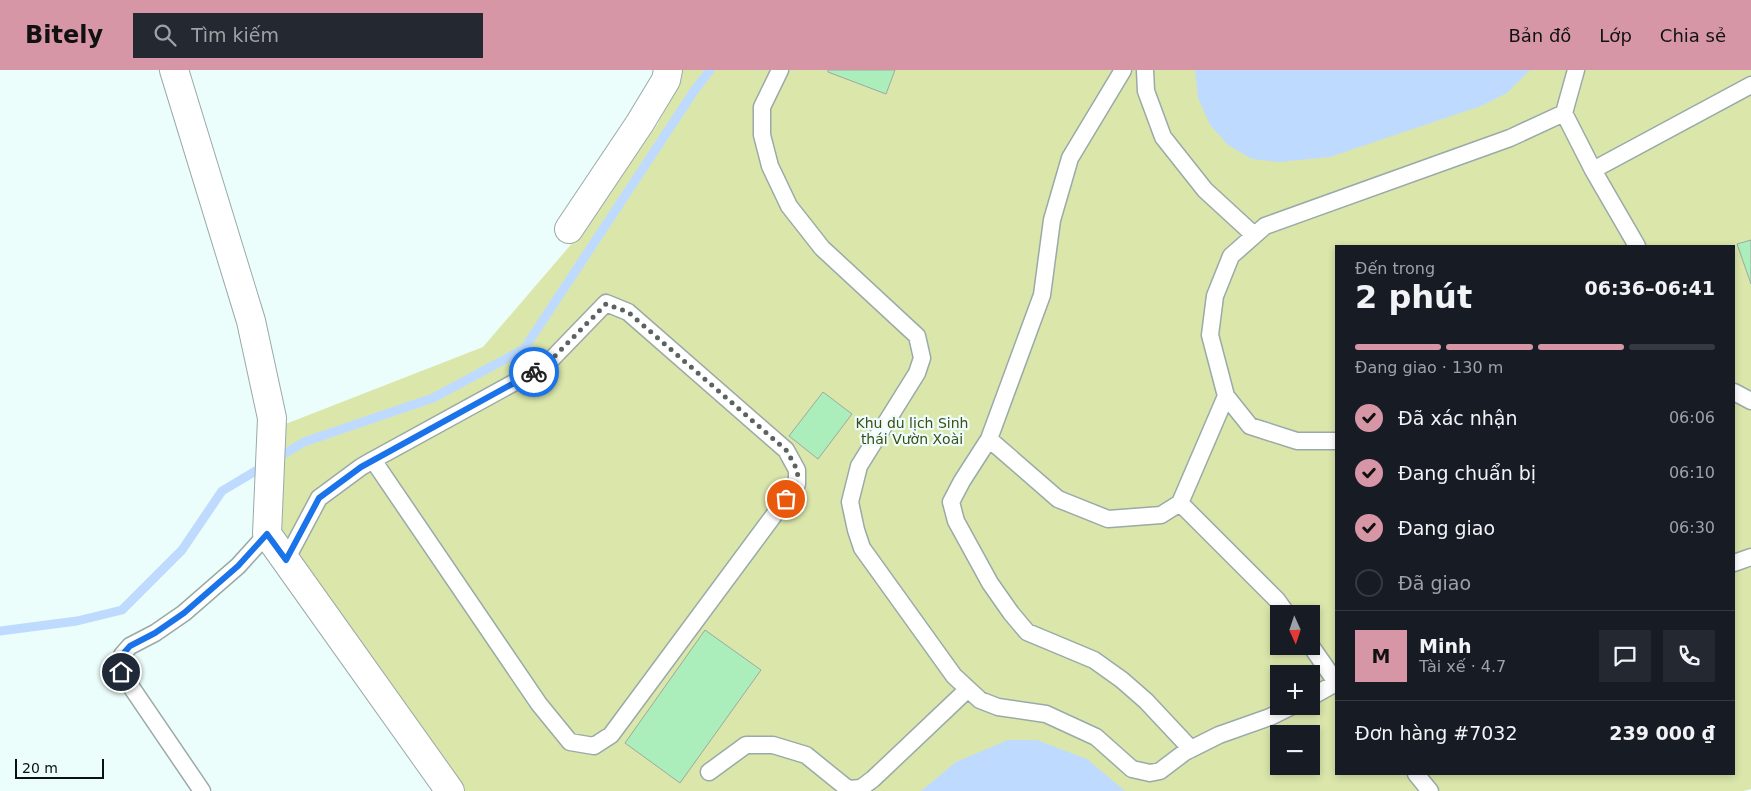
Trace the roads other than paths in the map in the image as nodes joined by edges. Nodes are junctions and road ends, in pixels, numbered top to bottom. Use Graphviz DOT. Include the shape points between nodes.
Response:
graph roads {
  1 [pos="174,70"];
  2 [pos="668,70"];
  3 [pos="780,70"];
  4 [pos="1123,70"];
  5 [pos="1145,70"];
  6 [pos="1576,70"];
  7 [pos="1751,85"];
  8 [pos="1564,113"];
  9 [pos="1593,170"];
  10 [pos="569,229"];
  11 [pos="1254,235"];
  12 [pos="1636,245"];
  13 [pos="1735,393"];
  14 [pos="1226,396"];
  15 [pos="1751,401"];
  16 [pos="989,439"];
  17 [pos="1335,441"];
  18 [pos="373,460"];
  19 [pos="1180,503"];
  20 [pos="267,534"];
  21 [pos="1751,558"];
  22 [pos="286,560"];
  23 [pos="1735,563"];
  24 [pos="1281,605"];
  25 [pos="1317,655"];
  26 [pos="1335,682"];
  27 [pos="1335,684"];
  28 [pos="968,689"];
  29 [pos="1320,691"];
  30 [pos="1276,715"];
  31 [pos="1191,749"];
  32 [pos="709,772"];
  33 [pos="1417,775"];
  34 [pos="202,791"];
  35 [pos="450,791"];
  36 [pos="1430,791"];
  1 -- 20 [label="street" via="251,321 272,418"];
  2 -- 10 [label="street" via="666,80 640,123"];
  3 -- 28 [label="lane" via="762,107 762,135 770,166 789,206 822,248 917,336 922,358 917,373 859,466 850,502 856,530 862,548 954,676"];
  4 -- 16 [label="lane" via="1070,158 1052,220 1042,295"];
  5 -- 11 [label="lane" via="1146,91 1163,137 1205,190"];
  6 -- 8 [label="lane"];
  7 -- 9 [label="lane"];
  8 -- 9 [label="lane"];
  8 -- 11 [label="lane" via="1510,138 1265,226"];
  9 -- 12 [label="lane"];
  11 -- 14 [label="lane" via="1231,256 1215,296 1210,335"];
  13 -- 15 [label="lane"];
  14 -- 17 [label="lane" via="1250,426 1297,441"];
  14 -- 19 [label="lane"];
  16 -- 19 [label="lane" via="1058,499 1108,519 1161,514"];
  16 -- 31 [label="lane" via="951,502 956,521 990,583 1027,632 1094,660 1146,701"];
  18 -- 18 [label="lane" via="546,365 606,304 628,312 786,450 797,470 797,484 612,735 594,746 570,742 539,704"];
  18 -- 22 [label="lane" via="319,498"];
  19 -- 24 [label="lane"];
  20 -- 22 [label="street"];
  20 -- 34 [label="lane" via="238,566 184,613 130,646 122,655 121,672"];
  21 -- 23 [label="lane"];
  22 -- 35 [label="street"];
  25 -- 26 [label="lane"];
  27 -- 29 [label="lane"];
  28 -- 31 [label="lane" via="980,700 998,707 1046,714 1096,737 1132,769 1150,773 1160,771"];
  28 -- 32 [label="lane" via="861,788 848,789 806,755 773,745 746,745"];
  30 -- 31 [label="lane" via="1219,735"];
  33 -- 36 [label="lane"];
}
